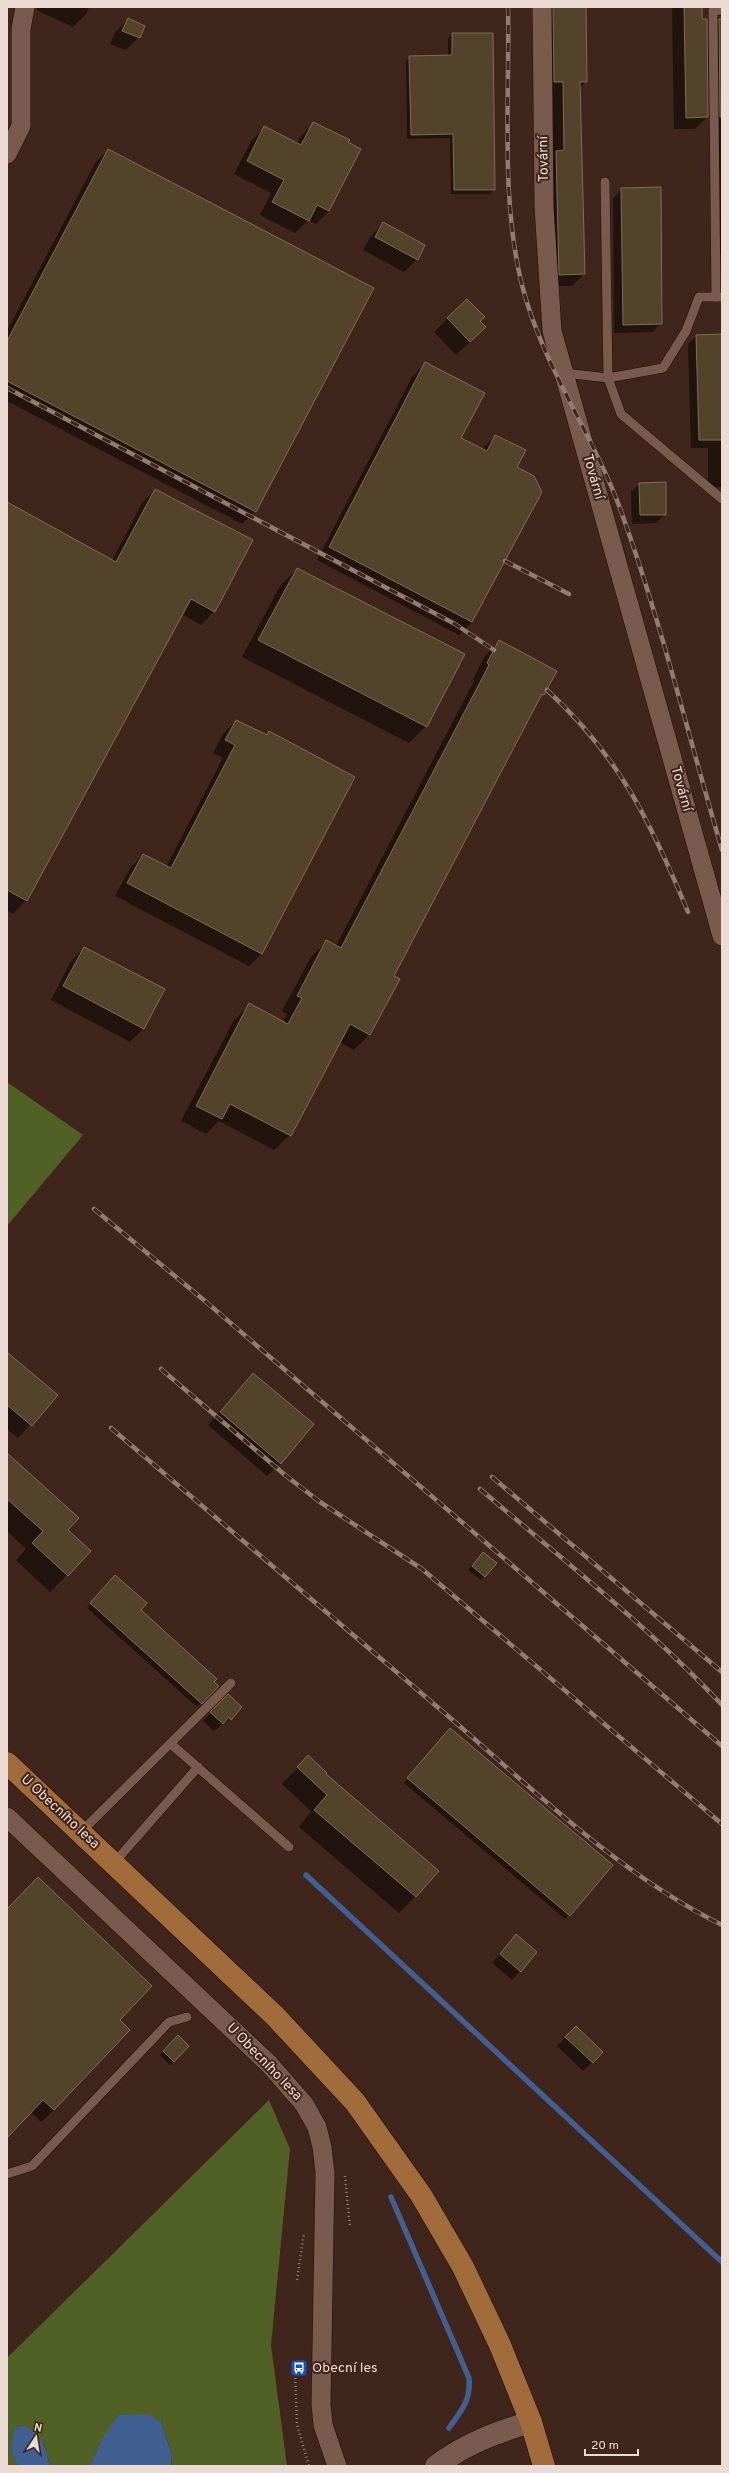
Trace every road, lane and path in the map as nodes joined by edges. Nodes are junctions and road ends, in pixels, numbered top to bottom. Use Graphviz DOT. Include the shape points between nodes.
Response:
graph roads {
  1 [pos="25,7"];
  2 [pos="542,7"];
  3 [pos="722,10"];
  4 [pos="7,154"];
  5 [pos="605,182"];
  6 [pos="719,297"];
  7 [pos="564,372"];
  8 [pos="608,378"];
  9 [pos="722,500"];
  10 [pos="722,936"];
  11 [pos="231,1683"];
  12 [pos="171,1744"];
  13 [pos="7,1763"];
  14 [pos="198,1767"];
  15 [pos="7,1817"];
  16 [pos="81,1832"];
  17 [pos="289,1847"];
  18 [pos="114,1863"];
  19 [pos="187,2017"];
  20 [pos="7,2174"];
  21 [pos="305,2226"];
  22 [pos="298,2280"];
  23 [pos="295,2370"];
  24 [pos="532,2422"];
  25 [pos="309,2466"];
  26 [pos="337,2466"];
  27 [pos="436,2466"];
  28 [pos="544,2466"];
  1 -- 4 [label="street" via="21,29 21,126"];
  2 -- 7 [label="street, Tovární" via="544,207 552,331"];
  3 -- 6 [label="lane" via="713,11"];
  5 -- 8 [label="lane"];
  6 -- 8 [label="lane" via="699,297 686,331 663,368"];
  7 -- 8 [label="lane"];
  7 -- 10 [label="street, Tovární"];
  8 -- 9 [label="lane" via="620,414"];
  11 -- 12 [label="lane"];
  12 -- 14 [label="lane"];
  12 -- 16 [label="lane"];
  13 -- 16 [label="main road, U Obecního lesa"];
  14 -- 17 [label="lane"];
  14 -- 18 [label="lane"];
  15 -- 26 [label="street, U Obecního lesa" via="269,2064 304,2104 317,2127 325,2173 321,2404 323,2425"];
  16 -- 18 [label="main road, U Obecního lesa"];
  18 -- 24 [label="main road, U Obecního lesa" via="211,1954 331,2074 359,2107 421,2195 463,2267 500,2345"];
  19 -- 20 [label="lane" via="169,2022 32,2166"];
  21 -- 22 [label="path"];
  23 -- 25 [label="path" via="297,2425"];
  24 -- 27 [label="street" via="499,2431 474,2442"];
  24 -- 28 [label="main road, U Obecního lesa"];
}
